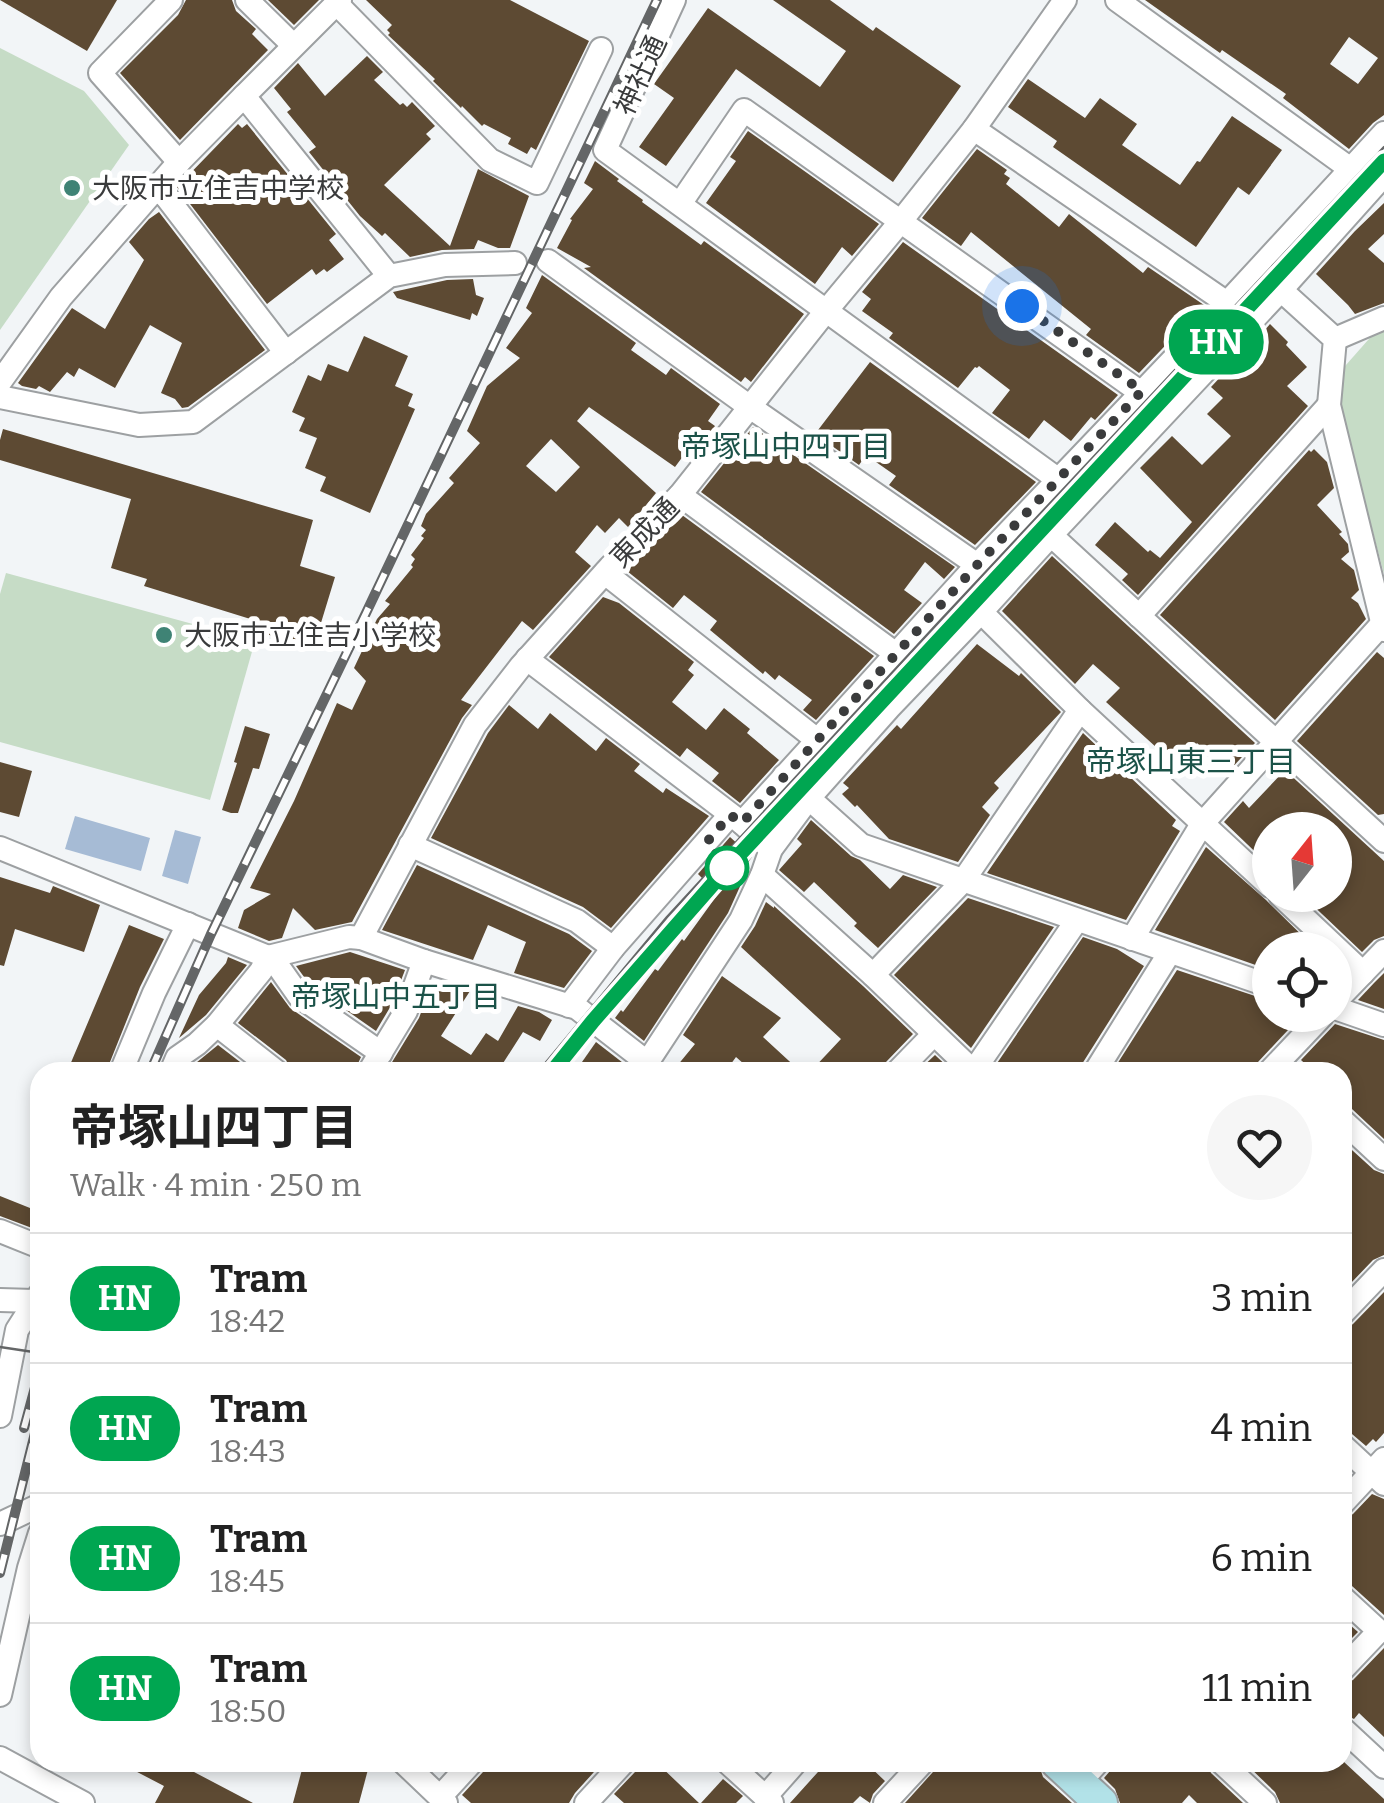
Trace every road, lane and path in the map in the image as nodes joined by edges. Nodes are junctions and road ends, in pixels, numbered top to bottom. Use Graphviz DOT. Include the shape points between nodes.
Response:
graph roads {
  1 [pos="170,0"];
  2 [pos="247,0"];
  3 [pos="674,0"];
  4 [pos="1065,0"];
  5 [pos="1117,0"];
  6 [pos="338,2"];
  7 [pos="293,45"];
  8 [pos="600,49"];
  9 [pos="244,96"];
  10 [pos="974,129"];
  11 [pos="1384,133"];
  12 [pos="179,162"];
  13 [pos="1352,168"];
  14 [pos="1379,181"];
  15 [pos="158,186"];
  16 [pos="680,204"];
  17 [pos="901,222"];
  18 [pos="548,262"];
  19 [pos="515,263"];
  20 [pos="1258,270"];
  21 [pos="389,276"];
  22 [pos="1282,290"];
  23 [pos="1227,303"];
  24 [pos="826,311"];
  25 [pos="1384,318"];
  26 [pos="1249,324"];
  27 [pos="1335,339"];
  28 [pos="286,353"];
  29 [pos="0,382"];
  30 [pos="1142,391"];
  31 [pos="0,397"];
  32 [pos="1330,405"];
  33 [pos="750,406"];
  34 [pos="1166,413"];
  35 [pos="1059,479"];
  36 [pos="680,495"];
  37 [pos="1084,500"];
  38 [pos="1027,512"];
  39 [pos="1051,535"];
  40 [pos="978,564"];
  41 [pos="605,573"];
  42 [pos="1005,586"];
  43 [pos="956,588"];
  44 [pos="982,612"];
  45 [pos="1139,616"];
  46 [pos="1383,628"];
  47 [pos="896,654"];
  48 [pos="527,659"];
  49 [pos="921,674"];
  50 [pos="1080,710"];
  51 [pos="818,738"];
  52 [pos="1276,742"];
  53 [pos="842,760"];
  54 [pos="784,776"];
  55 [pos="809,798"];
  56 [pos="736,819"];
  57 [pos="1202,824"];
  58 [pos="1384,841"];
  59 [pos="410,845"];
  60 [pos="0,848"];
  61 [pos="770,849"];
  62 [pos="1252,870"];
  63 [pos="762,876"];
  64 [pos="964,881"];
  65 [pos="1298,912"];
  66 [pos="1077,920"];
  67 [pos="188,924"];
  68 [pos="361,938"];
  69 [pos="1132,939"];
  70 [pos="613,948"];
  71 [pos="1384,951"];
  72 [pos="1170,952"];
  73 [pos="268,957"];
  74 [pos="424,961"];
  75 [pos="1363,973"];
  76 [pos="872,975"];
  77 [pos="1252,980"];
  78 [pos="1352,986"];
  79 [pos="569,1006"];
  80 [pos="1352,1012"];
  81 [pos="217,1025"];
  82 [pos="1384,1025"];
  83 [pos="1309,1032"];
  84 [pos="934,1034"];
  85 [pos="125,1062"];
  86 [pos="175,1062"];
  87 [pos="264,1062"];
  88 [pos="374,1062"];
  89 [pos="376,1062"];
  90 [pos="637,1062"];
  91 [pos="648,1062"];
  92 [pos="907,1062"];
  93 [pos="963,1062"];
  94 [pos="981,1062"];
  95 [pos="1100,1062"];
  96 [pos="1286,1062"];
  97 [pos="1352,1129"];
  98 [pos="1384,1159"];
  99 [pos="0,1231"];
  100 [pos="30,1243"];
  101 [pos="1384,1270"];
  102 [pos="1352,1297"];
  103 [pos="30,1298"];
  104 [pos="0,1300"];
  105 [pos="30,1309"];
  106 [pos="0,1416"];
  107 [pos="1352,1452"];
  108 [pos="1380,1472"];
  109 [pos="1352,1496"];
  110 [pos="30,1510"];
  111 [pos="0,1524"];
  112 [pos="30,1565"];
  113 [pos="1352,1606"];
  114 [pos="1352,1659"];
  115 [pos="0,1695"];
  116 [pos="1352,1737"];
  117 [pos="0,1758"];
  118 [pos="1384,1767"];
  119 [pos="413,1772"];
  120 [pos="464,1772"];
  121 [pos="616,1772"];
  122 [pos="738,1772"];
  123 [pos="789,1772"];
  124 [pos="914,1772"];
  125 [pos="1232,1772"];
  126 [pos="443,1800"];
  127 [pos="595,1800"];
  128 [pos="768,1800"];
  129 [pos="83,1803"];
  130 [pos="885,1803"];
  131 [pos="1265,1803"];
  1 -- 12 [label="street" via="100,74"];
  2 -- 7 [label="street"];
  3 -- 16 [label="street, 神社通" via="605,150"];
  4 -- 10 [label="street, 東成通"];
  5 -- 13 [label="street"];
  6 -- 7 [label="street"];
  6 -- 8 [label="street" via="490,160 537,183"];
  7 -- 9 [label="street"];
  9 -- 12 [label="street"];
  9 -- 21 [label="street"];
  10 -- 17 [label="street, 東成通"];
  10 -- 23 [label="street"];
  11 -- 13 [label="street"];
  12 -- 15 [label="street"];
  13 -- 14 [label="street"];
  13 -- 20 [label="street"];
  14 -- 22 [label="street"];
  15 -- 28 [label="street"];
  15 -- 29 [label="street" via="61,297"];
  16 -- 17 [label="street" via="744,110"];
  16 -- 24 [label="street"];
  17 -- 24 [label="street, 東成通"];
  17 -- 30 [label="street"];
  18 -- 33 [label="street"];
  19 -- 21 [label="street" via="445,265"];
  20 -- 22 [label="street"];
  20 -- 23 [label="street"];
  21 -- 28 [label="street"];
  22 -- 26 [label="street"];
  22 -- 27 [label="street"];
  23 -- 26 [label="street"];
  23 -- 30 [label="street"];
  24 -- 33 [label="street, 東成通"];
  24 -- 35 [label="street"];
  25 -- 27 [label="street"];
  26 -- 34 [label="street"];
  27 -- 32 [label="street"];
  28 -- 31 [label="street" via="193,422 139,425"];
  30 -- 34 [label="street"];
  30 -- 35 [label="street"];
  32 -- 45 [label="street"];
  32 -- 46 [label="street"];
  33 -- 36 [label="street, 東成通"];
  33 -- 40 [label="street"];
  34 -- 37 [label="street"];
  35 -- 37 [label="street"];
  35 -- 38 [label="street"];
  36 -- 41 [label="street, 東成通"];
  36 -- 47 [label="street"];
  37 -- 39 [label="street"];
  38 -- 39 [label="street"];
  38 -- 40 [label="street"];
  39 -- 42 [label="street"];
  39 -- 45 [label="street"];
  40 -- 42 [label="street"];
  40 -- 43 [label="street"];
  41 -- 48 [label="street, 東成通"];
  41 -- 51 [label="street"];
  42 -- 44 [label="street"];
  43 -- 44 [label="street"];
  43 -- 47 [label="street"];
  44 -- 49 [label="street"];
  44 -- 50 [label="street"];
  45 -- 52 [label="street"];
  46 -- 52 [label="street"];
  47 -- 49 [label="street"];
  47 -- 51 [label="street"];
  48 -- 56 [label="street"];
  48 -- 59 [label="street, 東成通" via="475,725"];
  49 -- 53 [label="street"];
  50 -- 57 [label="street"];
  50 -- 64 [label="street"];
  51 -- 53 [label="street"];
  51 -- 54 [label="street"];
  52 -- 57 [label="street"];
  52 -- 58 [label="street"];
  53 -- 55 [label="street"];
  54 -- 55 [label="street"];
  54 -- 56 [label="street"];
  55 -- 61 [label="street"];
  55 -- 64 [label="street" via="861,845"];
  56 -- 61 [label="street"];
  56 -- 70 [label="street"];
  57 -- 62 [label="street"];
  57 -- 69 [label="street"];
  59 -- 68 [label="street, 東成通"];
  59 -- 70 [label="street" via="577,921"];
  60 -- 67 [label="street"];
  61 -- 63 [label="street"];
  63 -- 76 [label="street"];
  63 -- 91 [label="street" via="741,920"];
  64 -- 66 [label="street"];
  64 -- 76 [label="street"];
  65 -- 75 [label="street"];
  66 -- 69 [label="street"];
  66 -- 94 [label="street"];
  67 -- 73 [label="street"];
  67 -- 85 [label="street"];
  68 -- 73 [label="street"];
  68 -- 74 [label="street"];
  69 -- 72 [label="street"];
  70 -- 79 [label="street"];
  71 -- 75 [label="street"];
  72 -- 77 [label="street"];
  72 -- 95 [label="street"];
  73 -- 81 [label="street"];
  73 -- 88 [label="street" via="299,996"];
  74 -- 79 [label="street"];
  74 -- 89 [label="street" via="406,1011"];
  75 -- 78 [label="street"];
  76 -- 84 [label="street"];
  79 -- 90 [label="street"];
  80 -- 82 [label="street"];
  81 -- 86 [label="street"];
  81 -- 87 [label="street"];
  83 -- 96 [label="street"];
  84 -- 92 [label="street"];
  84 -- 93 [label="street"];
  97 -- 98 [label="street"];
  99 -- 100 [label="street"];
  101 -- 102 [label="street"];
  103 -- 104 [label="street"];
  105 -- 106 [label="street" via="17,1330"];
  107 -- 108 [label="street"];
  108 -- 109 [label="street"];
  110 -- 111 [label="street"];
  112 -- 115 [label="street"];
  113 -- 114 [label="street" via="1378,1631"];
  116 -- 118 [label="street"];
  117 -- 129 [label="street"];
  119 -- 126 [label="street"];
  120 -- 126 [label="street"];
  121 -- 127 [label="street"];
  122 -- 128 [label="street"];
  123 -- 128 [label="street"];
  124 -- 130 [label="street"];
  125 -- 131 [label="street"];
}
